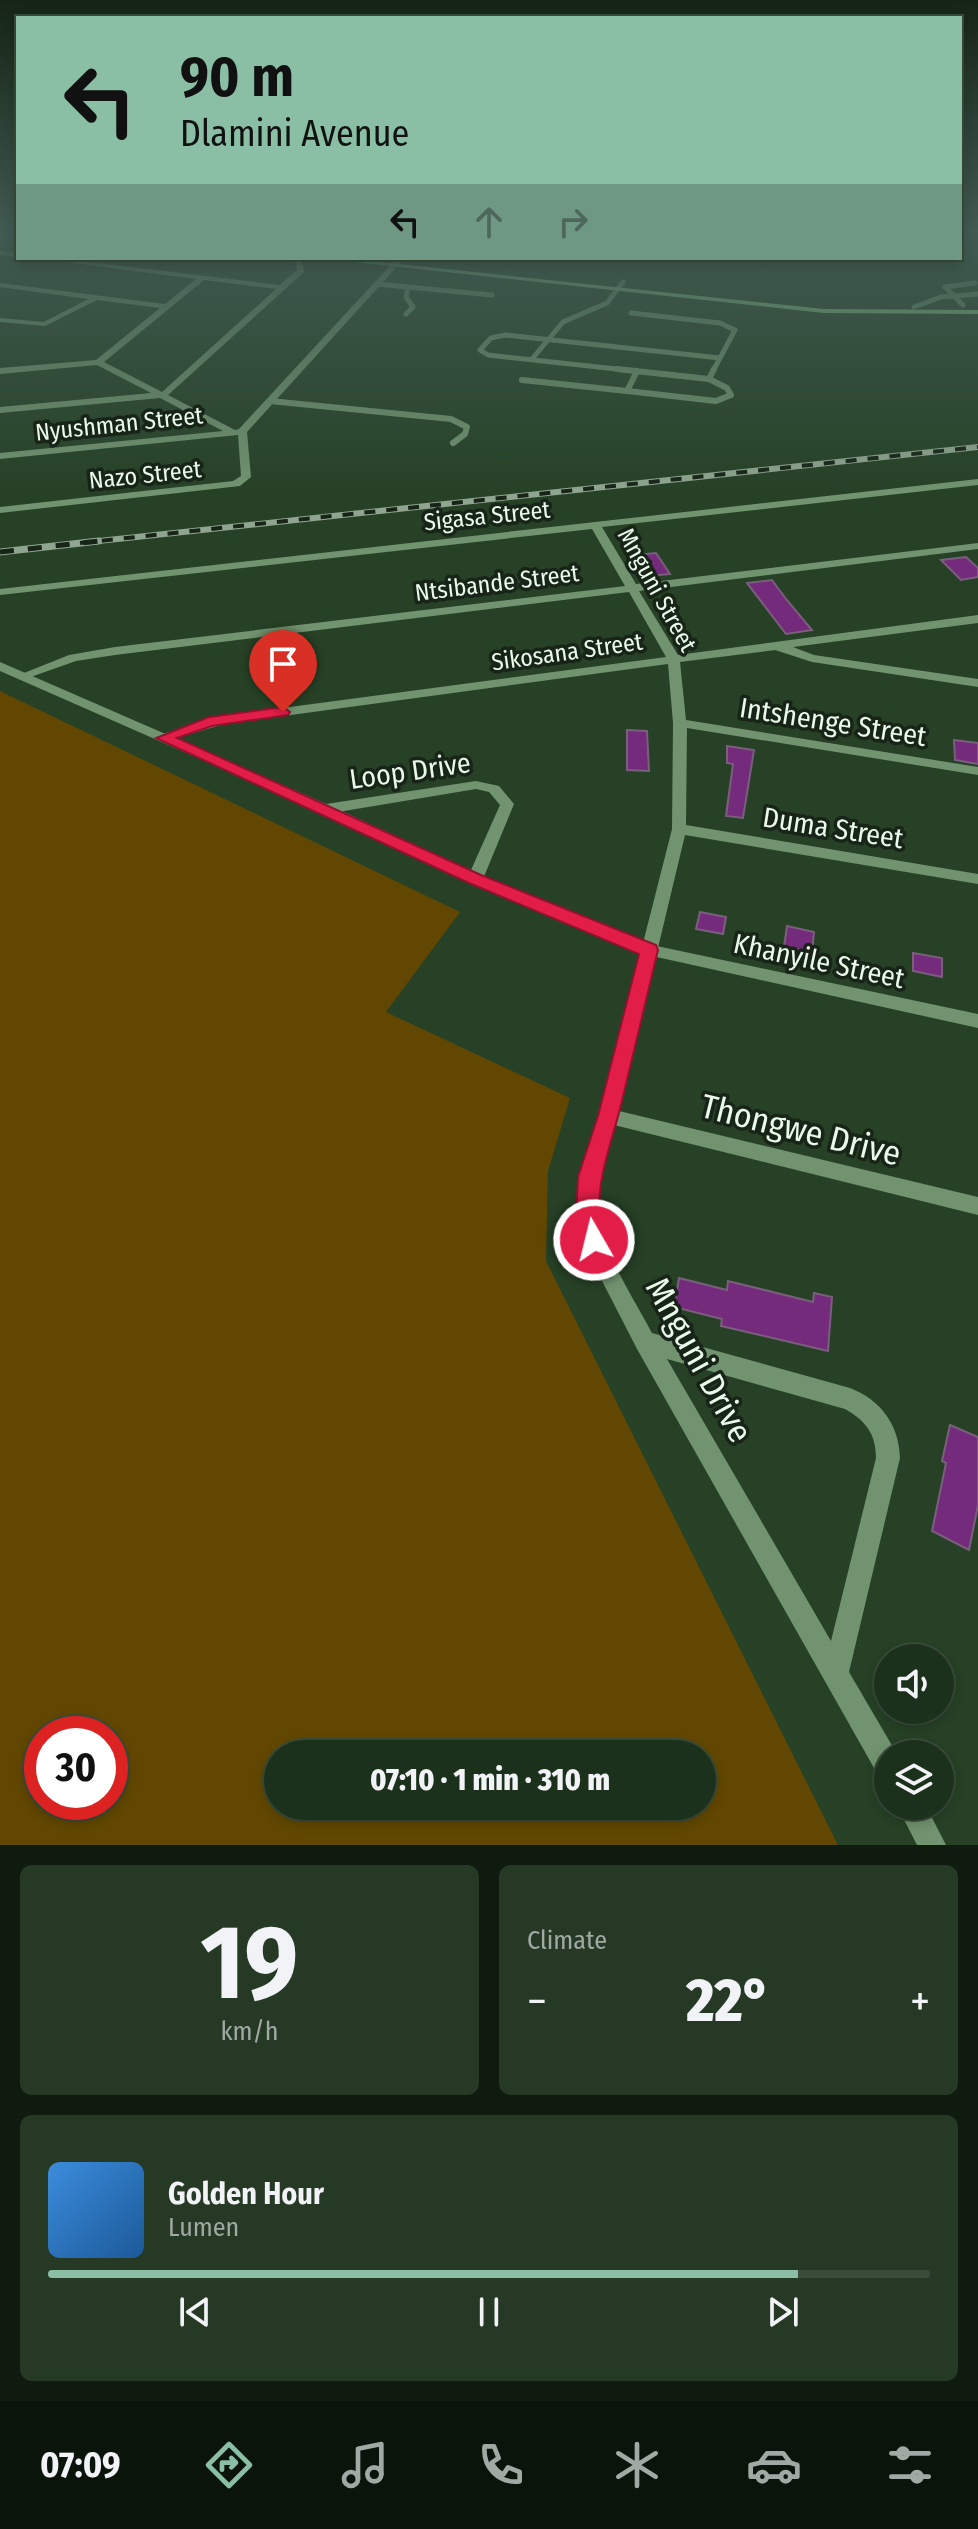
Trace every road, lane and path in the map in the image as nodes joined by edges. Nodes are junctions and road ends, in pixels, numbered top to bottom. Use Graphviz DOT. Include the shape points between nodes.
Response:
graph roads {
  1 [pos="53,320"];
  2 [pos="151,320"];
  3 [pos="244,320"];
  4 [pos="343,320"];
  5 [pos="568,320"];
  6 [pos="686,320"];
  7 [pos="1,321"];
  8 [pos="548,339"];
  9 [pos="721,358"];
  10 [pos="532,359"];
  11 [pos="98,362"];
  12 [pos="0,371"];
  13 [pos="637,371"];
  14 [pos="709,379"];
  15 [pos="522,380"];
  16 [pos="627,391"];
  17 [pos="163,395"];
  18 [pos="270,401"];
  19 [pos="0,410"];
  20 [pos="238,433"];
  21 [pos="453,443"];
  22 [pos="0,456"];
  23 [pos="978,482"];
  24 [pos="0,510"];
  25 [pos="596,526"];
  26 [pos="978,546"];
  27 [pos="634,589"];
  28 [pos="0,592"];
  29 [pos="978,619"];
  30 [pos="778,647"];
  31 [pos="674,660"];
  32 [pos="0,666"];
  33 [pos="25,675"];
  34 [pos="978,683"];
  35 [pos="680,723"];
  36 [pos="164,738"];
  37 [pos="978,771"];
  38 [pos="326,809"];
  39 [pos="679,829"];
  40 [pos="475,879"];
  41 [pos="978,879"];
  42 [pos="649,950"];
  43 [pos="978,1021"];
  44 [pos="608,1116"];
  45 [pos="978,1206"];
  46 [pos="645,1342"];
  47 [pos="836,1672"];
  48 [pos="874,1740"];
  49 [pos="919,1820"];
  50 [pos="932,1845"];
  1 -- 7 [label="street"];
  2 -- 11 [label="street"];
  3 -- 17 [label="street"];
  4 -- 18 [label="street"];
  5 -- 8 [label="lane"];
  6 -- 9 [label="lane" via="732,326 735,330"];
  8 -- 9 [label="lane"];
  8 -- 10 [label="lane"];
  8 -- 10 [label="lane" via="497,336 480,350"];
  9 -- 14 [label="lane"];
  10 -- 13 [label="lane"];
  11 -- 12 [label="street"];
  11 -- 17 [label="street"];
  13 -- 14 [label="lane"];
  13 -- 16 [label="lane"];
  14 -- 16 [label="lane" via="731,395 716,401"];
  15 -- 16 [label="lane"];
  17 -- 19 [label="street"];
  17 -- 20 [label="street"];
  18 -- 20 [label="street"];
  18 -- 21 [label="lane" via="451,419 468,430"];
  20 -- 22 [label="street, Nyushman Street"];
  20 -- 24 [label="street, Nazo Street" via="246,476 236,484"];
  23 -- 25 [label="street, Sigasa Street"];
  25 -- 27 [label="street, Mnguni Street"];
  25 -- 28 [label="street, Sigasa Street"];
  26 -- 27 [label="street, Ntsibande Street"];
  27 -- 31 [label="street, Mnguni Street"];
  27 -- 33 [label="street, Ntsibande Street" via="115,651 73,658"];
  29 -- 30 [label="street, Sikosana Street"];
  30 -- 31 [label="street, Sikosana Street"];
  30 -- 34 [label="street" via="812,658"];
  31 -- 35 [label="street, Mnguni Street"];
  31 -- 36 [label="street, Sikosana Street" via="222,720"];
  32 -- 33 [label="street, Khanyile Street"];
  33 -- 36 [label="street, Khanyile Street"];
  35 -- 37 [label="street, Intshenge Street"];
  35 -- 39 [label="street, Mnguni Drive"];
  36 -- 38 [label="street, Khanyile Street"];
  38 -- 40 [label="street, Khanyile Street"];
  38 -- 40 [label="street, Loop Drive" via="476,785 494,789 507,804"];
  39 -- 41 [label="street, Duma Street"];
  39 -- 42 [label="street, Mnguni Drive"];
  40 -- 42 [label="street, Khanyile Street"];
  42 -- 43 [label="street, Khanyile Street"];
  42 -- 44 [label="street, Mnguni Drive"];
  44 -- 45 [label="street, Thongwe Drive"];
  44 -- 46 [label="street, Mnguni Drive" via="589,1177 587,1219"];
  46 -- 47 [label="street, Mnguni Drive"];
  46 -- 47 [label="street" via="850,1399 876,1416 885,1431 888,1458"];
  47 -- 48 [label="street, Mnguni Drive"];
  49 -- 50 [label="street"];
}
